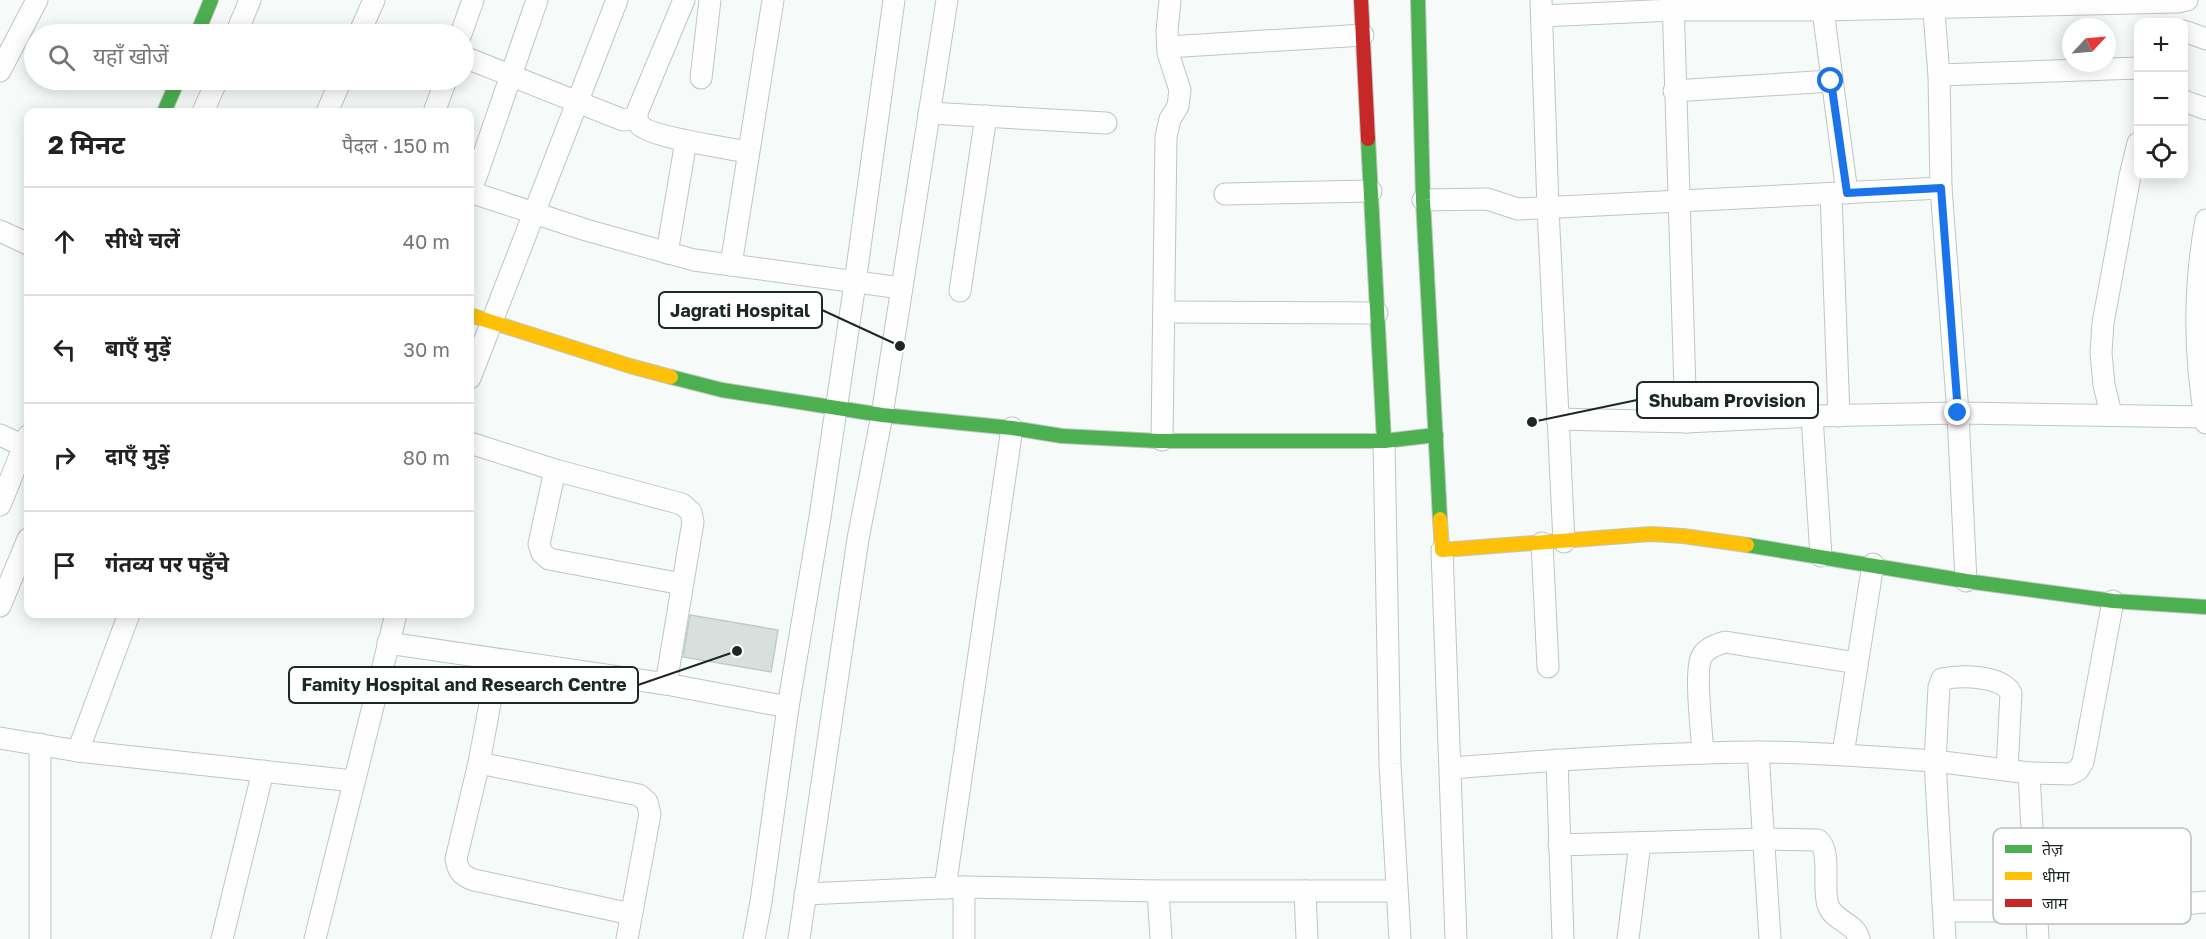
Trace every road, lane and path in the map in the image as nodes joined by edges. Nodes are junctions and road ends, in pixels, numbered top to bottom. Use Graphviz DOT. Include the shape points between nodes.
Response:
graph roads {
  1 [pos="37,0"];
  2 [pos="211,0"];
  3 [pos="250,0"];
  4 [pos="374,0"];
  5 [pos="473,0"];
  6 [pos="537,0"];
  7 [pos="617,0"];
  8 [pos="684,0"];
  9 [pos="709,0"];
  10 [pos="772,0"];
  11 [pos="894,0"];
  12 [pos="947,0"];
  13 [pos="1170,0"];
  14 [pos="1361,0"];
  15 [pos="1418,0"];
  16 [pos="2183,1"];
  17 [pos="1934,3"];
  18 [pos="1673,5"];
  19 [pos="1541,8"];
  20 [pos="1823,10"];
  21 [pos="2174,18"];
  22 [pos="24,24"];
  23 [pos="201,24"];
  24 [pos="240,24"];
  25 [pos="364,24"];
  26 [pos="465,24"];
  27 [pos="24,25"];
  28 [pos="2188,32"];
  29 [pos="1363,35"];
  30 [pos="2206,39"];
  31 [pos="1168,47"];
  32 [pos="474,61"];
  33 [pos="2134,68"];
  34 [pos="0,71"];
  35 [pos="511,75"];
  36 [pos="1939,75"];
  37 [pos="701,78"];
  38 [pos="1831,81"];
  39 [pos="174,90"];
  40 [pos="213,90"];
  41 [pos="337,90"];
  42 [pos="442,90"];
  43 [pos="1674,91"];
  44 [pos="577,101"];
  45 [pos="2188,102"];
  46 [pos="166,108"];
  47 [pos="205,108"];
  48 [pos="329,108"];
  49 [pos="436,108"];
  50 [pos="2206,109"];
  51 [pos="929,113"];
  52 [pos="986,116"];
  53 [pos="636,118"];
  54 [pos="1106,123"];
  55 [pos="686,141"];
  56 [pos="747,152"];
  57 [pos="2134,161"];
  58 [pos="474,181"];
  59 [pos="1941,188"];
  60 [pos="1371,191"];
  61 [pos="474,192"];
  62 [pos="1839,193"];
  63 [pos="1225,194"];
  64 [pos="1423,200"];
  65 [pos="1680,202"];
  66 [pos="1548,208"];
  67 [pos="535,213"];
  68 [pos="2206,220"];
  69 [pos="0,231"];
  70 [pos="24,242"];
  71 [pos="668,253"];
  72 [pos="731,265"];
  73 [pos="855,283"];
  74 [pos="901,288"];
  75 [pos="960,291"];
  76 [pos="1164,312"];
  77 [pos="1377,313"];
  78 [pos="474,316"];
  79 [pos="491,321"];
  80 [pos="2202,339"];
  81 [pos="474,367"];
  82 [pos="836,408"];
  83 [pos="1958,413"];
  84 [pos="2111,414"];
  85 [pos="882,415"];
  86 [pos="1812,416"];
  87 [pos="1839,416"];
  88 [pos="1557,419"];
  89 [pos="2205,420"];
  90 [pos="1686,422"];
  91 [pos="1012,428"];
  92 [pos="0,435"];
  93 [pos="1436,435"];
  94 [pos="1162,440"];
  95 [pos="24,441"];
  96 [pos="1384,441"];
  97 [pos="474,444"];
  98 [pos="24,446"];
  99 [pos="555,470"];
  100 [pos="0,505"];
  101 [pos="1564,542"];
  102 [pos="1542,543"];
  103 [pos="24,549"];
  104 [pos="1442,550"];
  105 [pos="1821,556"];
  106 [pos="1873,564"];
  107 [pos="1966,581"];
  108 [pos="682,584"];
  109 [pos="2113,601"];
  110 [pos="0,606"];
  111 [pos="2206,607"];
  112 [pos="128,618"];
  113 [pos="395,618"];
  114 [pos="388,644"];
  115 [pos="498,660"];
  116 [pos="1857,663"];
  117 [pos="1548,668"];
  118 [pos="666,684"];
  119 [pos="788,707"];
  120 [pos="0,738"];
  121 [pos="40,744"];
  122 [pos="78,751"];
  123 [pos="1758,752"];
  124 [pos="1703,753"];
  125 [pos="1843,754"];
  126 [pos="1557,760"];
  127 [pos="1935,761"];
  128 [pos="479,763"];
  129 [pos="1450,768"];
  130 [pos="2007,770"];
  131 [pos="263,771"];
  132 [pos="2029,773"];
  133 [pos="353,781"];
  134 [pos="2032,828"];
  135 [pos="1762,839"];
  136 [pos="1640,843"];
  137 [pos="1559,845"];
  138 [pos="954,888"];
  139 [pos="1158,891"];
  140 [pos="1305,891"];
  141 [pos="1397,891"];
  142 [pos="805,894"];
  143 [pos="2206,902"];
  144 [pos="2191,903"];
  145 [pos="1993,910"];
  146 [pos="1944,911"];
  147 [pos="631,914"];
  148 [pos="2037,924"];
  149 [pos="40,939"];
  150 [pos="222,939"];
  151 [pos="315,939"];
  152 [pos="627,939"];
  153 [pos="754,939"];
  154 [pos="799,939"];
  155 [pos="964,939"];
  156 [pos="1161,939"];
  157 [pos="1307,939"];
  158 [pos="1400,939"];
  159 [pos="1456,939"];
  160 [pos="1563,939"];
  161 [pos="1628,939"];
  162 [pos="1770,939"];
  163 [pos="1859,939"];
  164 [pos="1946,939"];
  165 [pos="2038,939"];
  1 -- 22 [label="street"];
  2 -- 23 [label="street"];
  3 -- 24 [label="street"];
  4 -- 25 [label="street"];
  5 -- 26 [label="street"];
  6 -- 35 [label="street"];
  7 -- 44 [label="street"];
  8 -- 53 [label="street"];
  9 -- 37 [label="street"];
  10 -- 56 [label="street"];
  11 -- 73 [label="street"];
  12 -- 51 [label="street"];
  13 -- 31 [label="street"];
  14 -- 29 [label="street"];
  15 -- 64 [label="street"];
  16 -- 17 [label="street"];
  16 -- 21 [label="street"];
  17 -- 20 [label="street"];
  17 -- 36 [label="street"];
  18 -- 19 [label="street"];
  18 -- 20 [label="street"];
  18 -- 43 [label="street"];
  19 -- 66 [label="street"];
  20 -- 38 [label="street"];
  27 -- 34 [label="street"];
  28 -- 30 [label="street"];
  29 -- 31 [label="street"];
  29 -- 60 [label="street"];
  31 -- 76 [label="street" via="1180,90 1166,137"];
  32 -- 35 [label="street"];
  33 -- 36 [label="street"];
  35 -- 44 [label="street"];
  35 -- 58 [label="street"];
  36 -- 59 [label="street"];
  38 -- 43 [label="street"];
  38 -- 62 [label="street"];
  39 -- 46 [label="street"];
  40 -- 47 [label="street"];
  41 -- 48 [label="street"];
  42 -- 49 [label="street"];
  43 -- 65 [label="street"];
  44 -- 53 [label="street" via="623,120"];
  44 -- 67 [label="street"];
  45 -- 50 [label="street"];
  51 -- 52 [label="street"];
  51 -- 74 [label="street"];
  52 -- 54 [label="street"];
  52 -- 75 [label="street"];
  53 -- 55 [label="street" via="647,129"];
  55 -- 56 [label="street"];
  55 -- 71 [label="street"];
  56 -- 72 [label="street"];
  57 -- 84 [label="street" via="2103,323 2101,353"];
  59 -- 62 [label="street"];
  59 -- 83 [label="street"];
  60 -- 63 [label="street"];
  60 -- 77 [label="street"];
  61 -- 67 [label="street"];
  62 -- 65 [label="street"];
  62 -- 87 [label="street"];
  64 -- 66 [label="street" via="1487,199 1518,209"];
  64 -- 93 [label="street"];
  65 -- 66 [label="street"];
  65 -- 90 [label="street"];
  66 -- 88 [label="street"];
  67 -- 71 [label="street"];
  67 -- 79 [label="street"];
  68 -- 80 [label="street" via="2196,300"];
  69 -- 70 [label="street"];
  71 -- 72 [label="street"];
  72 -- 73 [label="street"];
  73 -- 74 [label="street"];
  73 -- 82 [label="street"];
  74 -- 85 [label="street"];
  76 -- 77 [label="street"];
  76 -- 94 [label="street"];
  77 -- 96 [label="street"];
  78 -- 79 [label="street"];
  79 -- 81 [label="street"];
  79 -- 82 [label="street" via="630,366 722,390"];
  80 -- 89 [label="street"];
  82 -- 85 [label="street"];
  82 -- 119 [label="street"];
  83 -- 84 [label="street"];
  83 -- 87 [label="street"];
  83 -- 107 [label="street"];
  84 -- 89 [label="street"];
  85 -- 91 [label="street"];
  85 -- 142 [label="street" via="855,561"];
  86 -- 87 [label="street"];
  86 -- 90 [label="street"];
  86 -- 105 [label="street"];
  88 -- 90 [label="street"];
  88 -- 101 [label="street"];
  91 -- 94 [label="street" via="1062,436"];
  91 -- 138 [label="street"];
  92 -- 95 [label="street"];
  93 -- 96 [label="street"];
  93 -- 104 [label="street"];
  94 -- 96 [label="street"];
  96 -- 141 [label="street" via="1390,764"];
  97 -- 99 [label="street"];
  98 -- 100 [label="street"];
  99 -- 108 [label="street" via="682,504 691,512 693,522"];
  99 -- 108 [label="street" via="539,544 542,553 549,559"];
  101 -- 102 [label="street"];
  101 -- 105 [label="street" via="1650,534"];
  102 -- 104 [label="street"];
  102 -- 117 [label="street"];
  103 -- 110 [label="street"];
  104 -- 129 [label="street"];
  105 -- 106 [label="street"];
  106 -- 107 [label="street"];
  106 -- 116 [label="street"];
  107 -- 109 [label="street"];
  108 -- 118 [label="street"];
  109 -- 111 [label="street"];
  109 -- 132 [label="street" via="2083,762 2070,774"];
  112 -- 122 [label="street"];
  113 -- 114 [label="street"];
  114 -- 115 [label="street"];
  114 -- 133 [label="street"];
  115 -- 118 [label="street"];
  115 -- 128 [label="street"];
  116 -- 124 [label="street" via="1725,642 1710,647 1701,656 1698,670"];
  116 -- 125 [label="street"];
  118 -- 119 [label="street"];
  119 -- 153 [label="street"];
  120 -- 121 [label="street"];
  121 -- 122 [label="street"];
  121 -- 149 [label="street"];
  122 -- 131 [label="street"];
  123 -- 124 [label="street"];
  123 -- 125 [label="street"];
  123 -- 135 [label="street"];
  124 -- 126 [label="street"];
  125 -- 127 [label="street"];
  126 -- 129 [label="street"];
  126 -- 137 [label="street"];
  127 -- 130 [label="street"];
  127 -- 130 [label="street" via="1939,687 1942,679 1959,675 2004,685 2011,693"];
  127 -- 146 [label="street"];
  128 -- 147 [label="street" via="639,795 647,802 650,814"];
  128 -- 147 [label="street" via="456,859 465,877"];
  129 -- 159 [label="street"];
  130 -- 132 [label="street"];
  131 -- 133 [label="street"];
  131 -- 150 [label="street"];
  132 -- 134 [label="street"];
  133 -- 151 [label="street"];
  135 -- 136 [label="street"];
  135 -- 162 [label="street"];
  135 -- 163 [label="street" via="1811,839 1823,844 1827,904 1838,920 1857,932"];
  136 -- 137 [label="street"];
  136 -- 161 [label="street"];
  137 -- 160 [label="street"];
  138 -- 139 [label="street"];
  138 -- 142 [label="street"];
  138 -- 155 [label="street"];
  139 -- 140 [label="street"];
  139 -- 156 [label="street"];
  140 -- 141 [label="street"];
  140 -- 157 [label="street"];
  141 -- 158 [label="street"];
  142 -- 154 [label="street"];
  143 -- 144 [label="street"];
  145 -- 146 [label="street"];
  146 -- 164 [label="street"];
  147 -- 152 [label="street"];
  148 -- 165 [label="street"];
}
